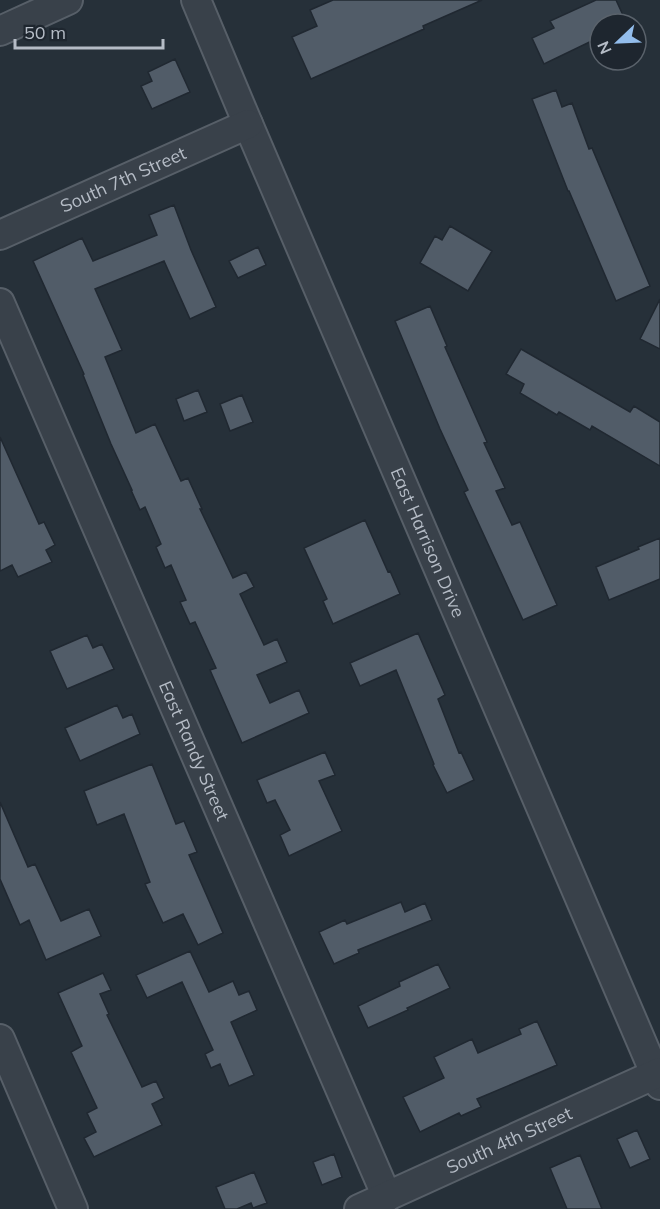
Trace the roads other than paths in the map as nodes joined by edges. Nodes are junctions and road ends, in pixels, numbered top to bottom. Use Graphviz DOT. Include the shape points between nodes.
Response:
graph roads {
  1 [pos="68,0"];
  2 [pos="196,0"];
  3 [pos="0,31"];
  4 [pos="248,124"];
  5 [pos="0,235"];
  6 [pos="0,303"];
  7 [pos="0,1038"];
  8 [pos="658,1077"];
  9 [pos="387,1197"];
  10 [pos="73,1209"];
  11 [pos="359,1209"];
  1 -- 3 [label="street"];
  2 -- 4 [label="street, East Harrison Drive"];
  4 -- 5 [label="street, South 7th Street"];
  4 -- 8 [label="street, East Harrison Drive"];
  6 -- 9 [label="street, East Randy Street"];
  7 -- 10 [label="street"];
  8 -- 9 [label="street, South 4th Street"];
  9 -- 11 [label="street, South 4th Street"];
}
